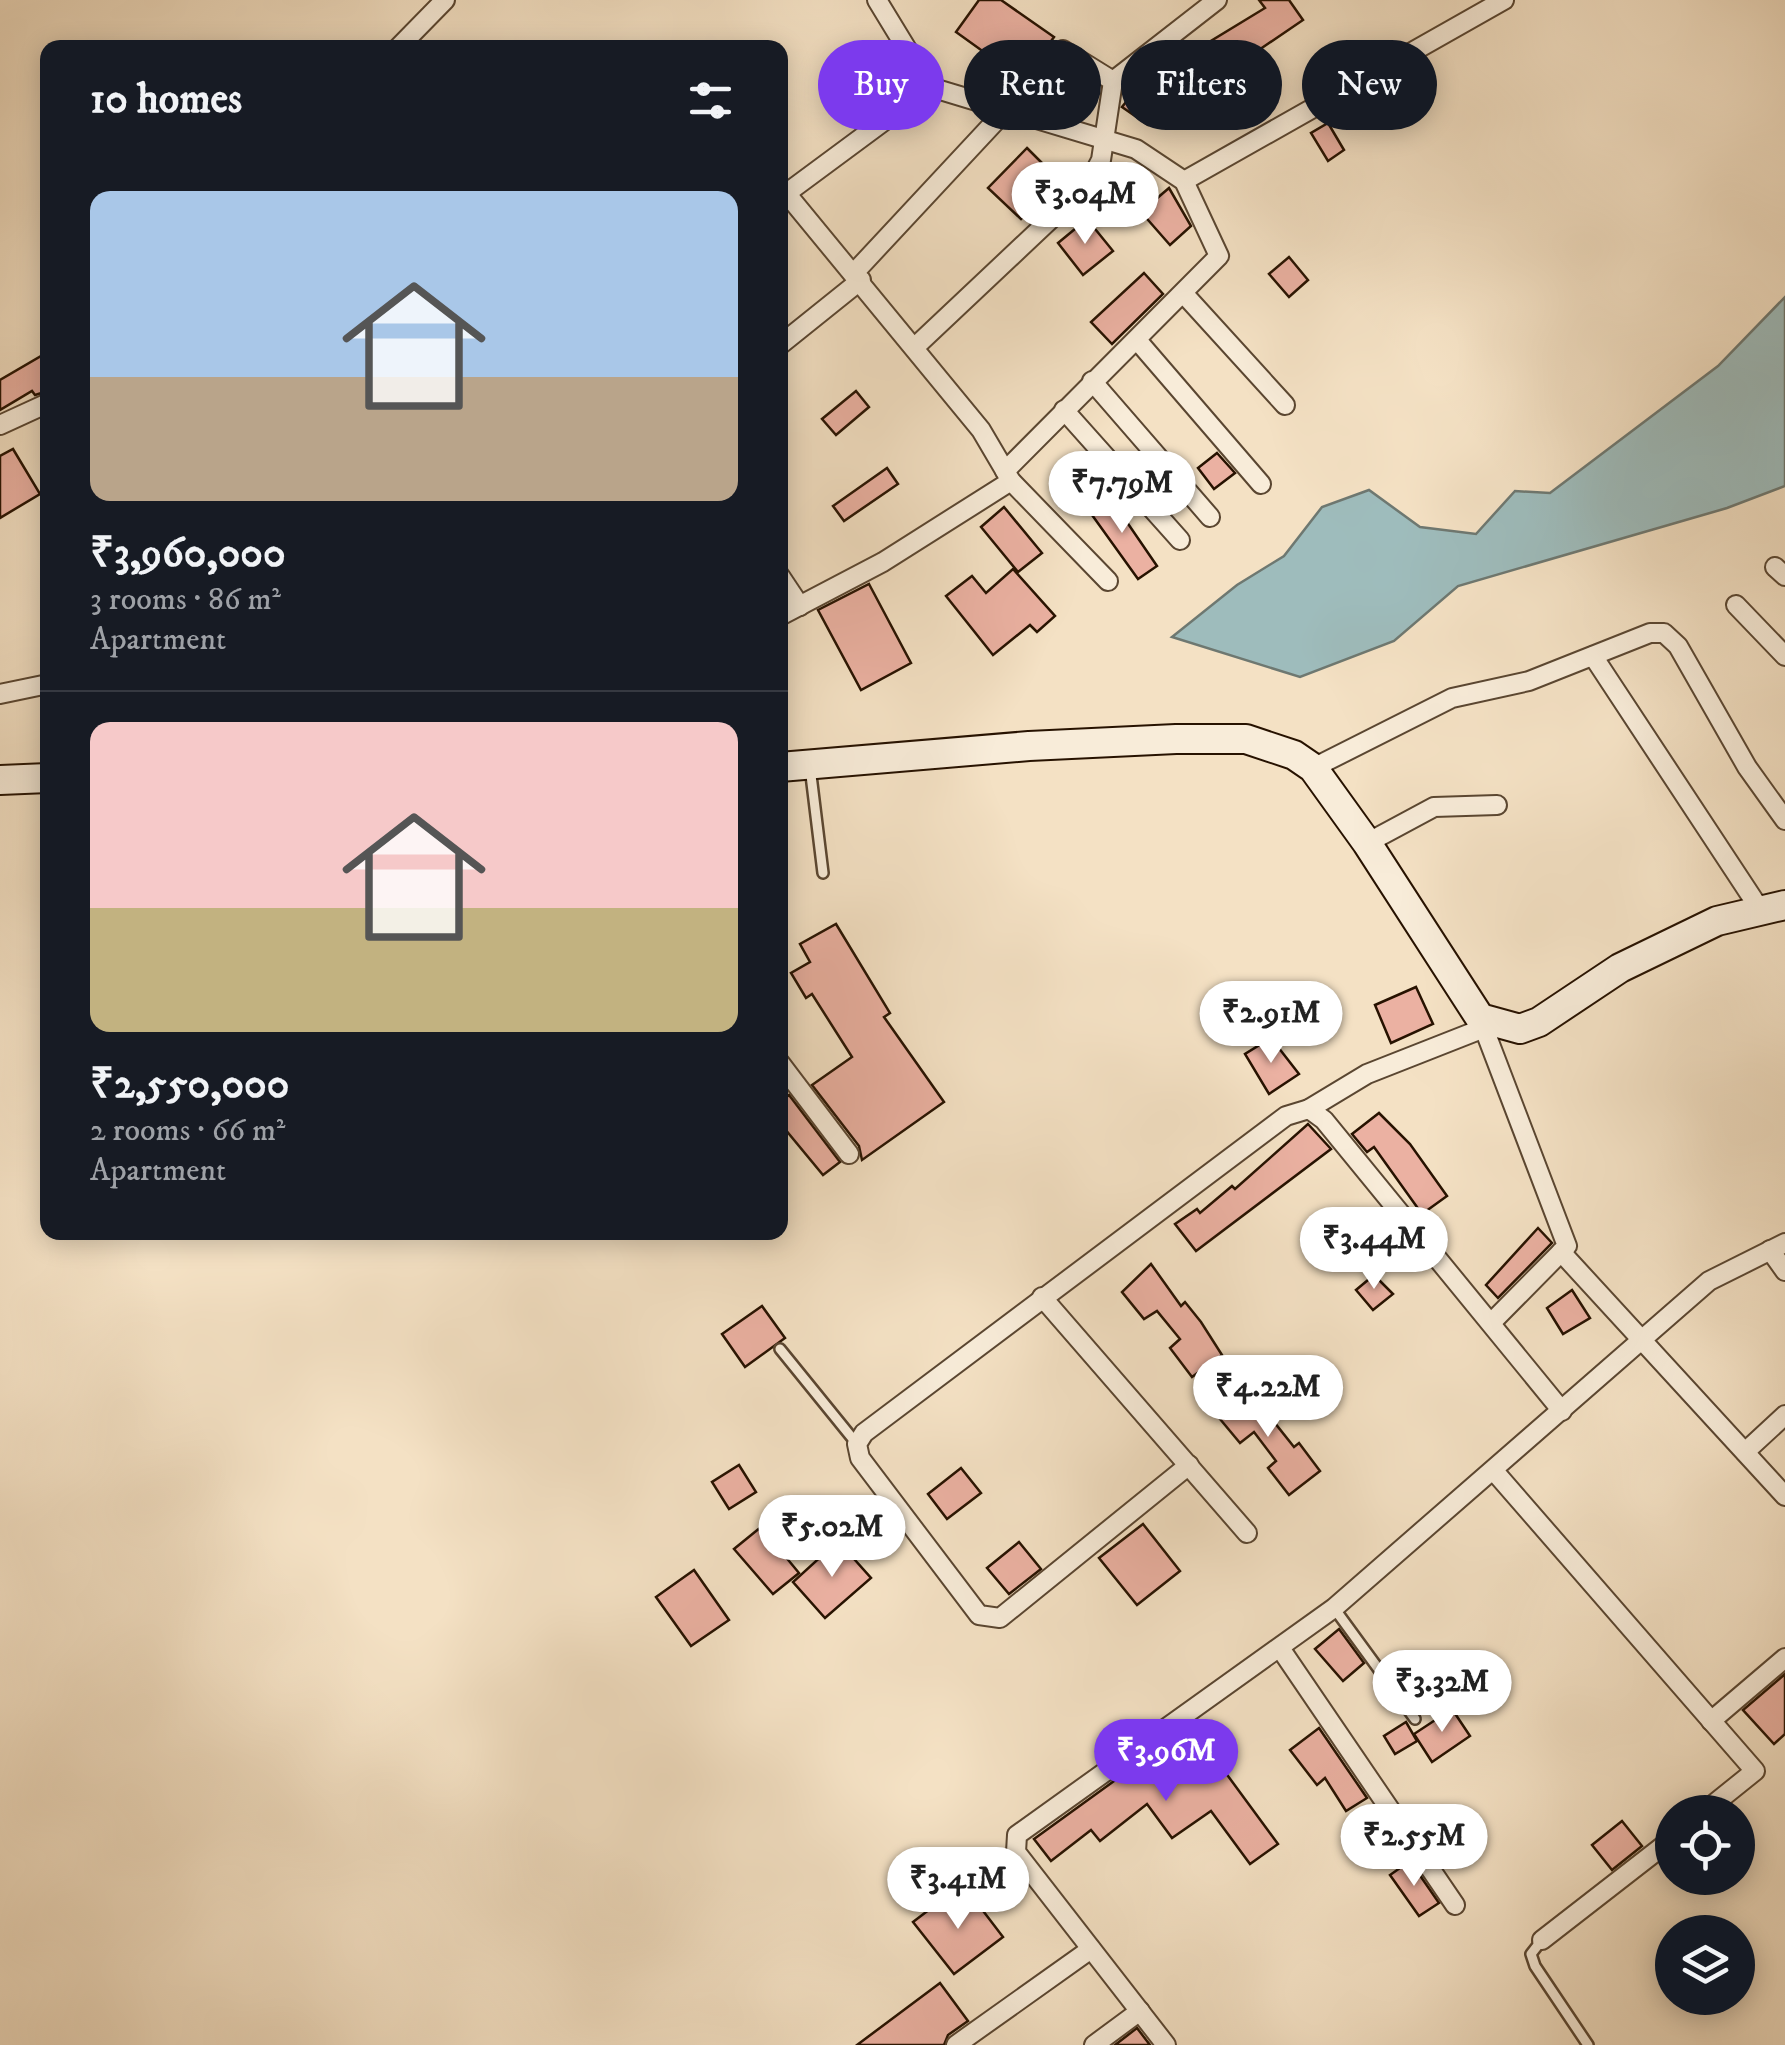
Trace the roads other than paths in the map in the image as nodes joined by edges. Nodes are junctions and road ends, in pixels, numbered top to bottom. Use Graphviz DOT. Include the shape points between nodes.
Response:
graph roads {
  1 [pos="445,0"];
  2 [pos="877,0"];
  3 [pos="1217,0"];
  4 [pos="1504,0"];
  5 [pos="406,40"];
  6 [pos="901,40"];
  7 [pos="1101,74"];
  8 [pos="1113,81"];
  9 [pos="873,130"];
  10 [pos="989,130"];
  11 [pos="1071,130"];
  12 [pos="1102,139"];
  13 [pos="1184,181"];
  14 [pos="788,192"];
  15 [pos="788,201"];
  16 [pos="857,276"];
  17 [pos="1184,294"];
  18 [pos="788,338"];
  19 [pos="1137,340"];
  20 [pos="915,347"];
  21 [pos="1092,381"];
  22 [pos="1285,405"];
  23 [pos="40,407"];
  24 [pos="1064,410"];
  25 [pos="0,425"];
  26 [pos="1008,476"];
  27 [pos="1261,484"];
  28 [pos="1210,517"];
  29 [pos="1180,540"];
  30 [pos="1108,582"];
  31 [pos="788,588"];
  32 [pos="1736,605"];
  33 [pos="800,606"];
  34 [pos="788,612"];
  35 [pos="1593,656"];
  36 [pos="1785,656"];
  37 [pos="40,685"];
  38 [pos="3,688"];
  39 [pos="810,764"];
  40 [pos="788,766"];
  41 [pos="1312,768"];
  42 [pos="40,778"];
  43 [pos="0,780"];
  44 [pos="1497,805"];
  45 [pos="1785,820"];
  46 [pos="1367,843"];
  47 [pos="823,873"];
  48 [pos="1773,908"];
  49 [pos="1482,1023"];
  50 [pos="788,1074"];
  51 [pos="1309,1109"];
  52 [pos="849,1154"];
  53 [pos="1778,1246"];
  54 [pos="1562,1252"];
  55 [pos="1785,1271"];
  56 [pos="1042,1296"];
  57 [pos="1491,1323"];
  58 [pos="1644,1341"];
  59 [pos="780,1349"];
  60 [pos="1562,1412"];
  61 [pos="1785,1415"];
  62 [pos="857,1444"];
  63 [pos="1745,1452"];
  64 [pos="1189,1464"];
  65 [pos="1494,1471"];
  66 [pos="1785,1496"];
  67 [pos="1247,1533"];
  68 [pos="1334,1608"];
  69 [pos="1280,1648"];
  70 [pos="1785,1658"];
  71 [pos="1415,1719"];
  72 [pos="1711,1721"];
  73 [pos="1725,1795"];
  74 [pos="1655,1852"];
  75 [pos="1455,1905"];
  76 [pos="1542,1940"];
  77 [pos="1091,1949"];
  78 [pos="1140,2011"];
  79 [pos="956,2045"];
  80 [pos="1094,2045"];
  81 [pos="1166,2045"];
  82 [pos="1588,2045"];
  1 -- 5 [label="street"];
  2 -- 6 [label="street"];
  3 -- 8 [label="street"];
  4 -- 13 [label="street"];
  7 -- 8 [label="street"];
  8 -- 12 [label="street"];
  9 -- 14 [label="street"];
  10 -- 16 [label="street"];
  11 -- 12 [label="street"];
  12 -- 13 [label="street" via="1136,149"];
  12 -- 20 [label="street" via="1089,183"];
  13 -- 17 [label="street" via="1219,256"];
  15 -- 16 [label="street"];
  16 -- 18 [label="street"];
  16 -- 20 [label="street"];
  17 -- 19 [label="street"];
  17 -- 22 [label="street"];
  19 -- 21 [label="street"];
  19 -- 27 [label="street"];
  20 -- 26 [label="street"];
  21 -- 24 [label="street"];
  21 -- 28 [label="street"];
  23 -- 25 [label="street"];
  24 -- 26 [label="street"];
  24 -- 29 [label="street"];
  26 -- 30 [label="street"];
  26 -- 33 [label="street" via="882,562"];
  31 -- 33 [label="street"];
  32 -- 36 [label="street"];
  33 -- 34 [label="street"];
  35 -- 41 [label="street" via="1529,681 1452,698"];
  35 -- 45 [label="street" via="1650,633 1672,638"];
  35 -- 48 [label="street"];
  37 -- 38 [label="street"];
  39 -- 40 [label="main road"];
  39 -- 41 [label="main road" via="1029,746 1246,739"];
  39 -- 47 [label="lane"];
  41 -- 46 [label="main road"];
  42 -- 43 [label="main road"];
  44 -- 46 [label="street" via="1434,807"];
  46 -- 49 [label="main road"];
  48 -- 49 [label="main road" via="1717,922 1620,968 1530,1026"];
  49 -- 51 [label="street" via="1367,1074"];
  49 -- 54 [label="street" via="1567,1246"];
  50 -- 52 [label="street"];
  51 -- 56 [label="street" via="1286,1116"];
  51 -- 57 [label="street"];
  53 -- 55 [label="street"];
  53 -- 58 [label="street" via="1709,1282"];
  54 -- 57 [label="street"];
  54 -- 58 [label="street"];
  56 -- 62 [label="street"];
  56 -- 64 [label="street"];
  57 -- 60 [label="street"];
  58 -- 60 [label="street"];
  58 -- 63 [label="street"];
  59 -- 62 [label="lane"];
  60 -- 65 [label="street"];
  61 -- 63 [label="street"];
  62 -- 64 [label="street" via="860,1458 988,1620 1000,1618"];
  63 -- 66 [label="street"];
  64 -- 67 [label="street"];
  65 -- 68 [label="street"];
  65 -- 72 [label="street"];
  68 -- 69 [label="street"];
  68 -- 71 [label="lane"];
  69 -- 75 [label="street"];
  69 -- 77 [label="street" via="1017,1835 1016,1852"];
  70 -- 72 [label="street"];
  72 -- 73 [label="street" via="1755,1771"];
  74 -- 76 [label="street"];
  76 -- 82 [label="lane" via="1530,1954 1535,1966"];
  77 -- 78 [label="street"];
  77 -- 79 [label="street"];
  78 -- 80 [label="street"];
  78 -- 81 [label="street"];
}
